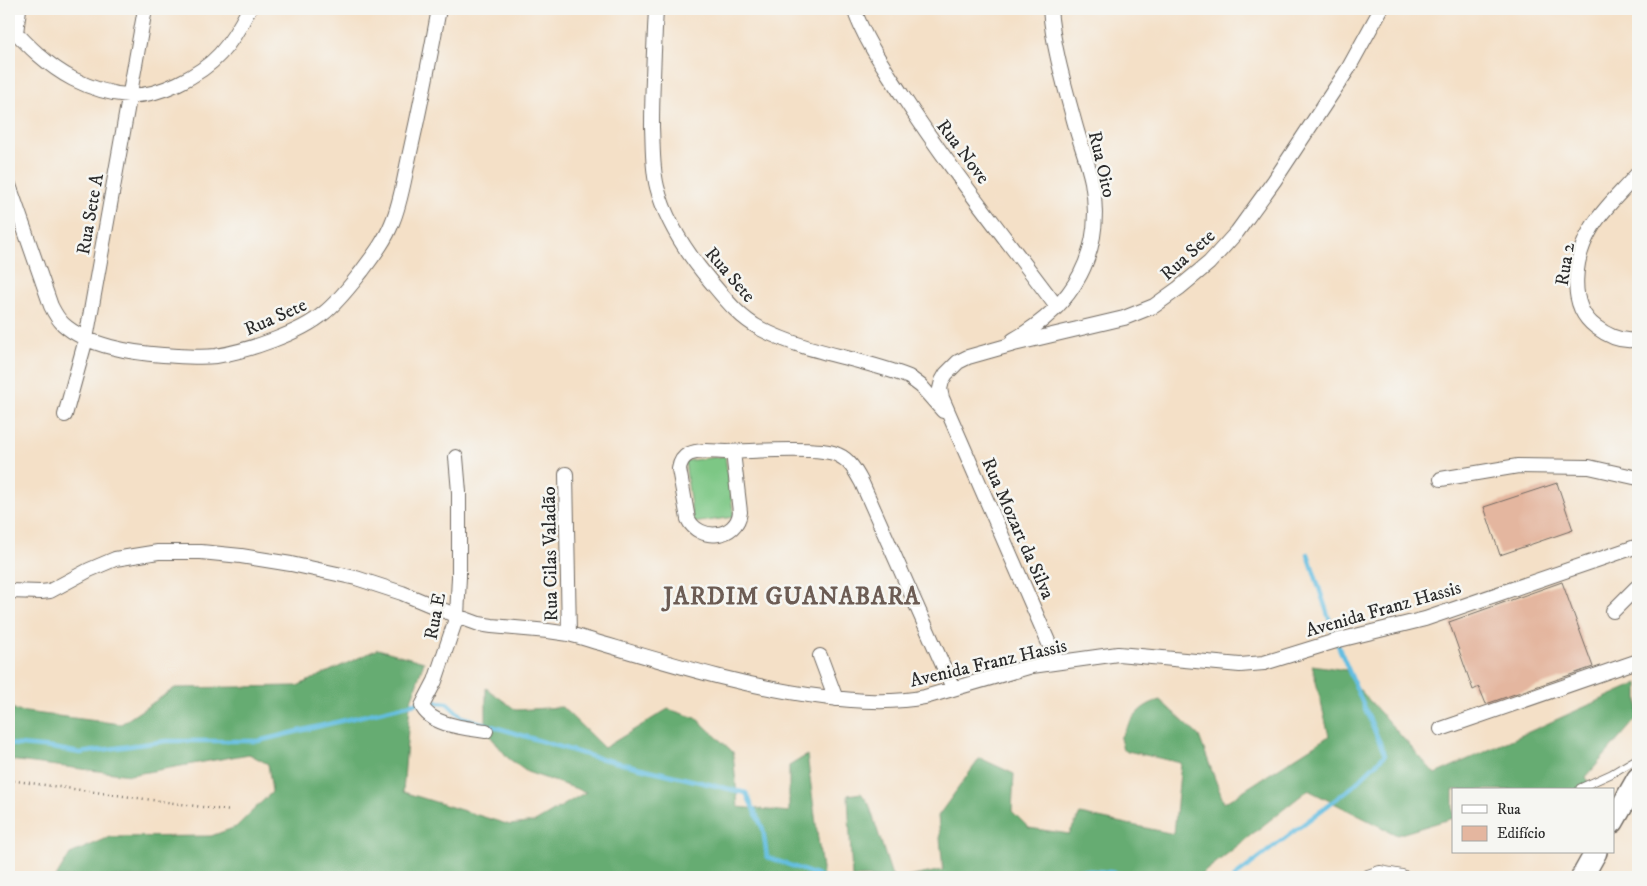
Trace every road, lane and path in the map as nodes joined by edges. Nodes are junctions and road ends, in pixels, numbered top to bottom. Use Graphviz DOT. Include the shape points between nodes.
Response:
graph roads {
  1 [pos="19,9"];
  2 [pos="145,9"];
  3 [pos="249,9"];
  4 [pos="439,9"];
  5 [pos="656,9"];
  6 [pos="854,9"];
  7 [pos="1050,9"];
  8 [pos="1381,9"];
  9 [pos="12,29"];
  10 [pos="129,96"];
  11 [pos="1638,174"];
  12 [pos="9,185"];
  13 [pos="1057,307"];
  14 [pos="86,339"];
  15 [pos="1638,339"];
  16 [pos="997,348"];
  17 [pos="946,409"];
  18 [pos="65,415"];
  19 [pos="959,437"];
  20 [pos="733,452"];
  21 [pos="456,457"];
  22 [pos="566,474"];
  23 [pos="1638,478"];
  24 [pos="1441,479"];
  25 [pos="1638,546"];
  26 [pos="1638,589"];
  27 [pos="9,592"];
  28 [pos="1613,611"];
  29 [pos="457,616"];
  30 [pos="569,634"];
  31 [pos="820,656"];
  32 [pos="1638,661"];
  33 [pos="1057,662"];
  34 [pos="954,688"];
  35 [pos="836,699"];
  36 [pos="1440,728"];
  37 [pos="486,731"];
  38 [pos="1638,758"];
  39 [pos="1638,778"];
  40 [pos="9,780"];
  41 [pos="1580,788"];
  42 [pos="231,811"];
  43 [pos="1614,820"];
  44 [pos="1595,854"];
  45 [pos="1368,877"];
  46 [pos="1402,877"];
  47 [pos="1582,877"];
  1 -- 9 [label="street"];
  2 -- 10 [label="street, Rua Sete A"];
  3 -- 10 [label="street" via="220,54 199,72 158,91"];
  4 -- 14 [label="street, Rua Sete" via="423,97 393,222 373,256 340,299 323,315 281,337 216,356 160,355"];
  5 -- 19 [label="street, Rua Sete" via="652,94 654,170 671,224 695,263 735,310 760,328 792,342 896,372 915,381 935,401"];
  6 -- 13 [label="street, Rua Nove" via="870,46 922,126"];
  7 -- 13 [label="street, Rua Oito" via="1060,67 1092,184 1095,216 1084,270"];
  8 -- 16 [label="street, Rua Sete" via="1348,69 1274,181 1238,232 1209,264 1154,306 1124,318"];
  9 -- 10 [label="street" via="46,62 73,79"];
  10 -- 14 [label="street, Rua Sete A"];
  11 -- 15 [label="street, Rua 2" via="1591,228 1581,255 1576,283 1580,307 1593,325 1621,340"];
  12 -- 14 [label="street, Rua Sete" via="51,306 64,325"];
  13 -- 16 [label="street, Rua Oito" via="1038,325"];
  14 -- 18 [label="street, Rua Sete A"];
  16 -- 17 [label="street, Rua Sete" via="958,362 946,374 940,389"];
  17 -- 19 [label="street, Rua Mozart da Silva"];
  19 -- 33 [label="street, Rua Mozart da Silva"];
  20 -- 20 [label="street" via="695,452 681,462 679,469 688,520 700,532 724,533 739,518"];
  20 -- 34 [label="street" via="825,451 847,460 862,483"];
  21 -- 29 [label="street, Rua E" via="459,492"];
  22 -- 30 [label="street, Rua Cilas Valadão"];
  23 -- 24 [label="street" via="1589,467 1518,466"];
  25 -- 33 [label="street, Avenida Franz Hassis" via="1425,619 1264,663 1240,665 1118,654"];
  26 -- 28 [label="street"];
  27 -- 29 [label="street, Avenida Franz Hassis" via="50,591 115,559 158,552 201,552 250,557 356,578"];
  29 -- 30 [label="street, Avenida Franz Hassis" via="492,626"];
  29 -- 37 [label="street, Rua E" via="424,709 442,722"];
  30 -- 35 [label="street, Avenida Franz Hassis" via="751,685"];
  31 -- 35 [label="street"];
  32 -- 36 [label="street"];
  33 -- 34 [label="street, Avenida Franz Hassis"];
  34 -- 35 [label="street, Avenida Franz Hassis" via="909,701"];
  38 -- 41 [label="lane"];
  39 -- 43 [label="main road"];
  40 -- 42 [label="path"];
  44 -- 47 [label="main road"];
  45 -- 46 [label="street" via="1380,873"];
}
